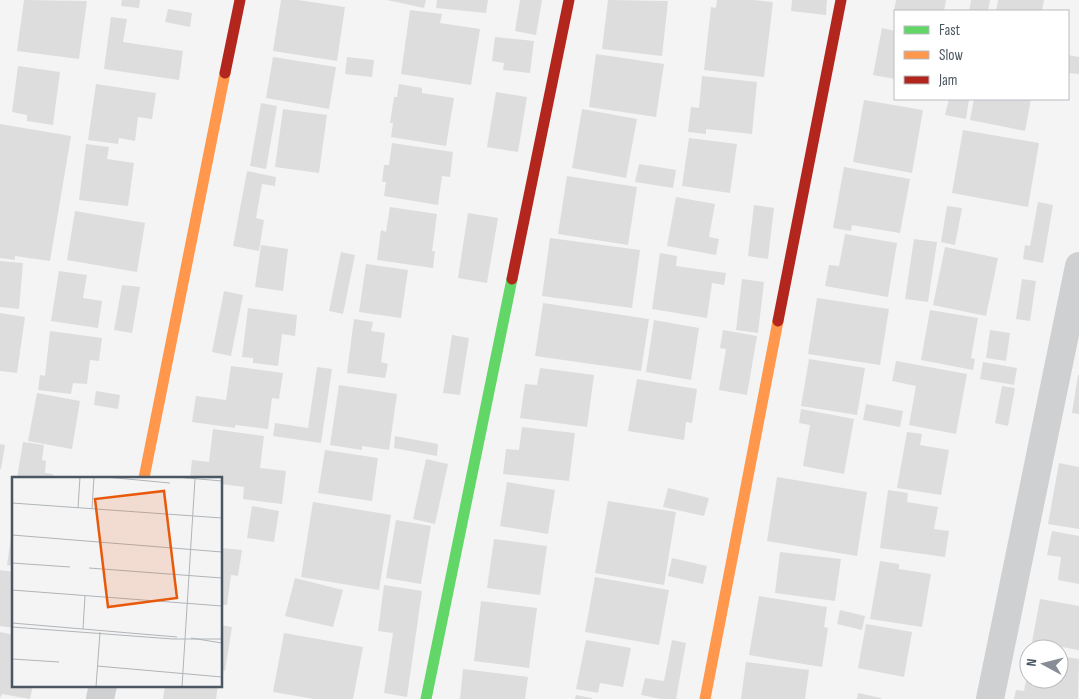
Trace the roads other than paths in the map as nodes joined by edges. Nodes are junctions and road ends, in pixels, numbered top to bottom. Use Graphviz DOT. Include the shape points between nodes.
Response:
graph roads {
  1 [pos="240,0"];
  2 [pos="569,0"];
  3 [pos="841,0"];
  4 [pos="1079,266"];
  5 [pos="144,477"];
  6 [pos="103,686"];
  7 [pos="100,699"];
  8 [pos="426,699"];
  9 [pos="705,699"];
  10 [pos="990,699"];
  1 -- 5 [label="street"];
  2 -- 8 [label="street"];
  3 -- 9 [label="street"];
  4 -- 10 [label="street"];
  6 -- 7 [label="street"];
}
